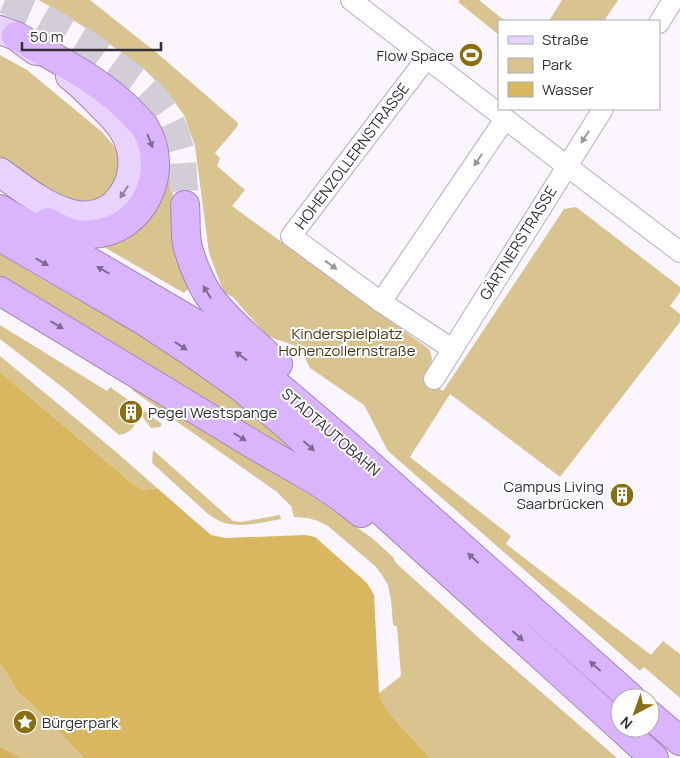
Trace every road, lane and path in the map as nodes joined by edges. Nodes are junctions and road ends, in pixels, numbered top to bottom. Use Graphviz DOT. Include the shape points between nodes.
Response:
graph roads {
  1 [pos="351,0"];
  2 [pos="673,0"];
  3 [pos="660,21"];
  4 [pos="8,33"];
  5 [pos="426,59"];
  6 [pos="117,109"];
  7 [pos="602,110"];
  8 [pos="505,119"];
  9 [pos="567,166"];
  10 [pos="0,172"];
  11 [pos="0,191"];
  12 [pos="185,205"];
  13 [pos="0,209"];
  14 [pos="0,237"];
  15 [pos="680,252"];
  16 [pos="0,291"];
  17 [pos="381,302"];
  18 [pos="452,349"];
  19 [pos="434,379"];
  20 [pos="345,443"];
  21 [pos="482,603"];
  22 [pos="620,688"];
  23 [pos="610,719"];
  24 [pos="660,724"];
  25 [pos="631,738"];
  26 [pos="680,741"];
  27 [pos="654,758"];
  1 -- 5 [label="street"];
  2 -- 3 [label="street"];
  4 -- 6 [label="highway" via="86,77"];
  5 -- 8 [label="street"];
  5 -- 17 [label="street, HOHENZOLLERNSTRASSE, one-way" via="291,236"];
  6 -- 10 [label="main road, one-way" via="129,144 132,175 120,198 101,212 74,214 54,207"];
  6 -- 11 [label="highway, one-way" via="144,125 156,159 152,188 145,202 121,225 109,232 76,235 52,225"];
  7 -- 9 [label="street, GÄRTNERSTRASSE, one-way"];
  8 -- 9 [label="street"];
  8 -- 17 [label="street, one-way"];
  9 -- 15 [label="street"];
  9 -- 18 [label="street, GÄRTNERSTRASSE"];
  20 -- 12 [label="highway, one-way" via="326,413 304,388 216,305 203,285 187,243"];
  20 -- 13 [label="highway, STADTAUTOBAHN, one-way" via="251,363 198,325"];
  14 -- 21 [label="highway, STADTAUTOBAHN, one-way" via="144,321 238,385"];
  16 -- 21 [label="highway, one-way" via="342,498 407,551"];
  17 -- 18 [label="street, HOHENZOLLERNSTRASSE"];
  18 -- 19 [label="street, GÄRTNERSTRASSE"];
  22 -- 20 [label="highway, STADTAUTOBAHN, one-way"];
  21 -- 23 [label="highway, STADTAUTOBAHN, one-way"];
  24 -- 26 [label="highway"];
  25 -- 27 [label="highway, STADTAUTOBAHN"];
}
